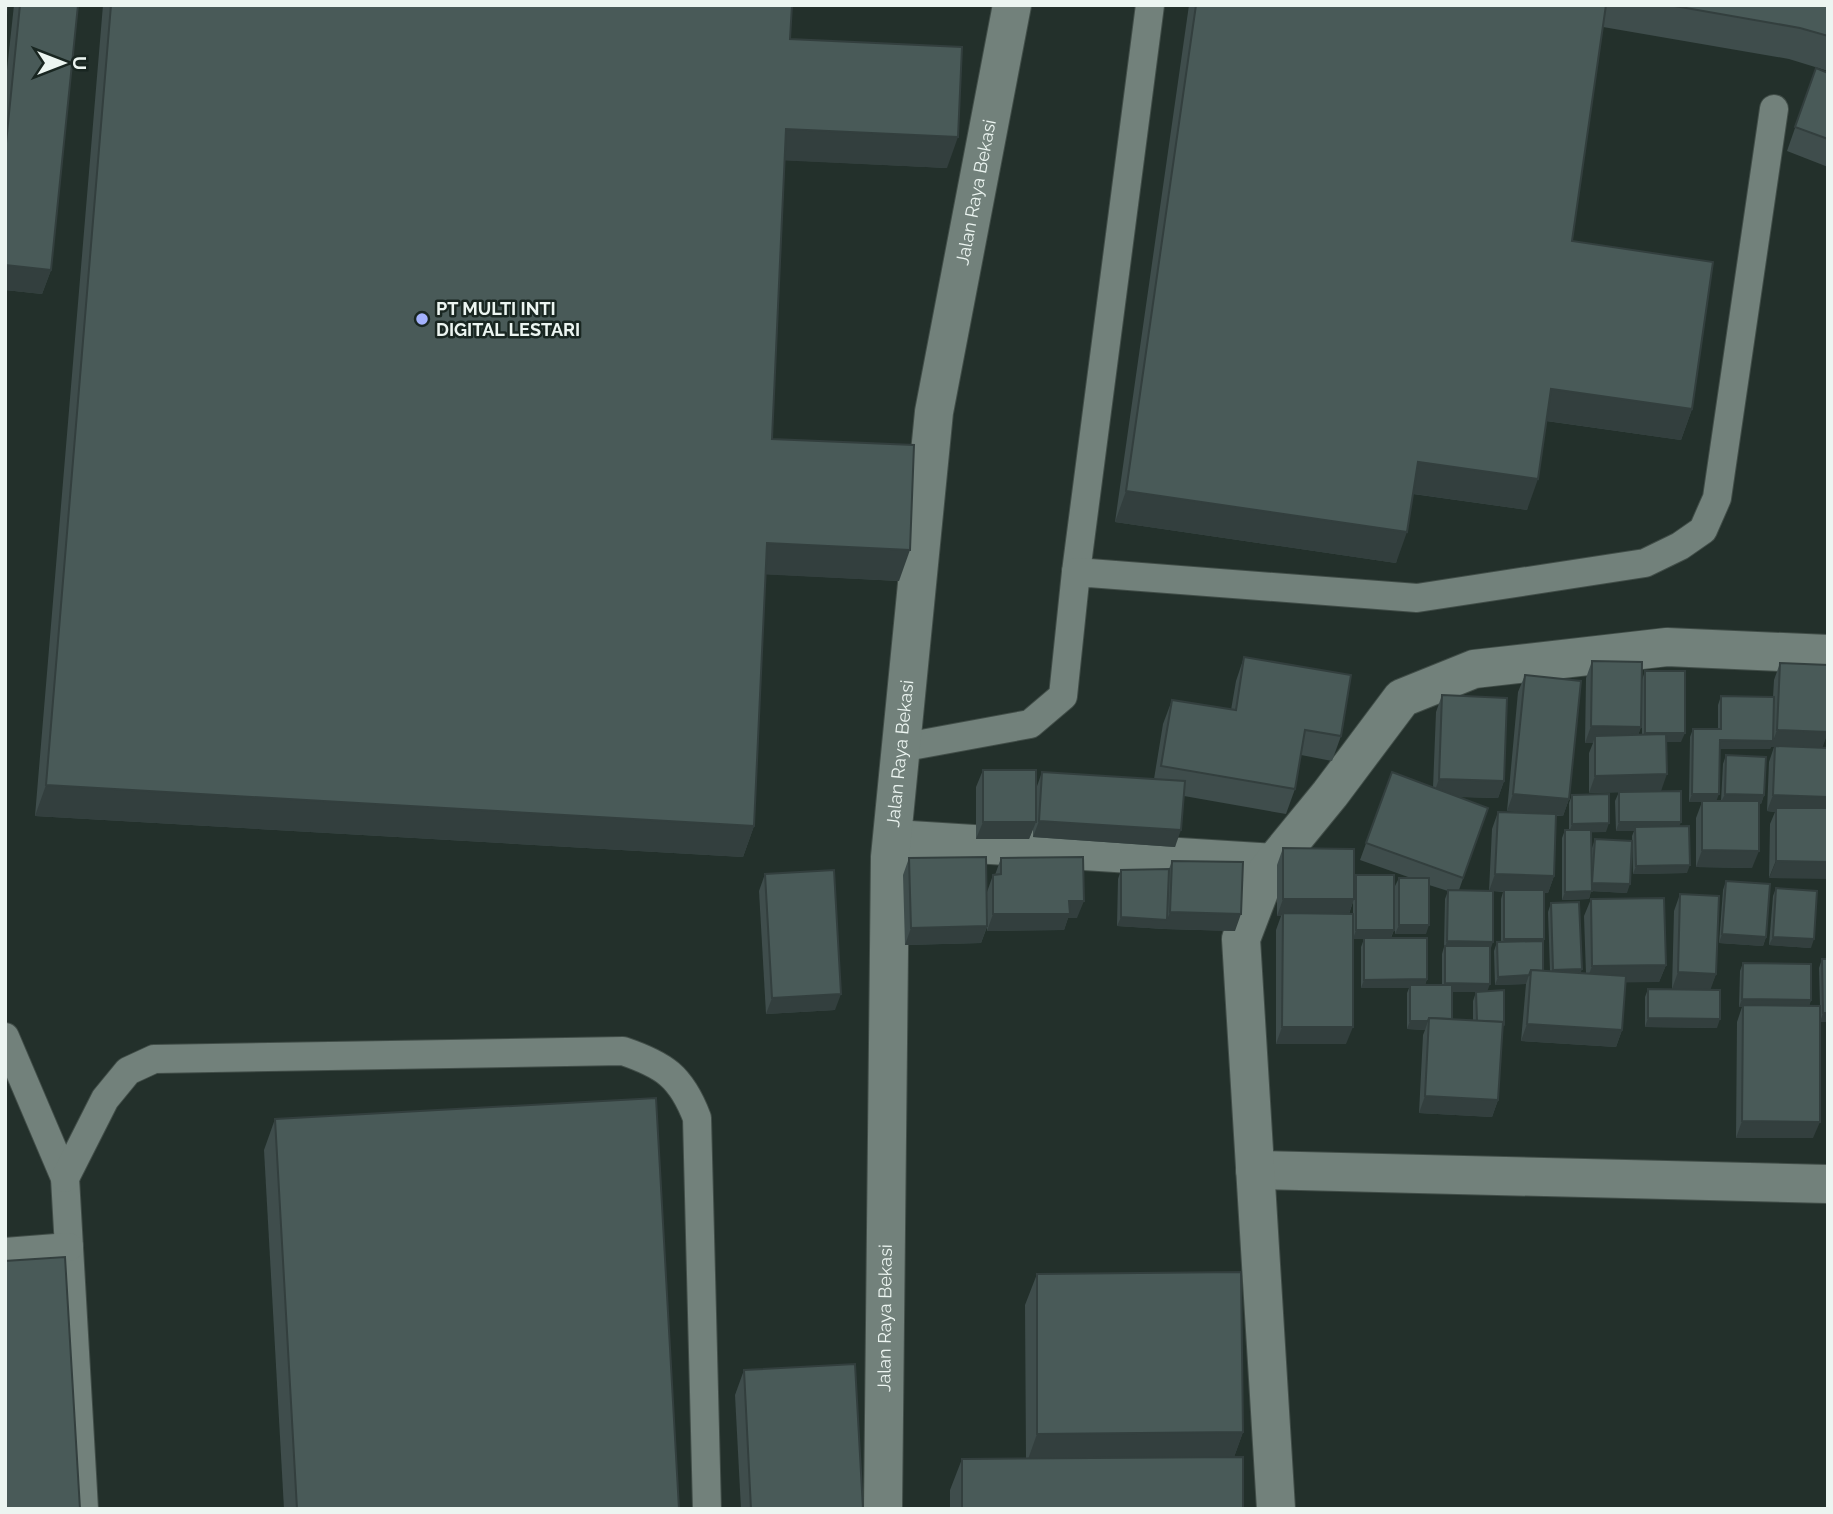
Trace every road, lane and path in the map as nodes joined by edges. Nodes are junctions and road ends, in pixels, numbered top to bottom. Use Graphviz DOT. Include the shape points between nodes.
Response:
graph roads {
  1 [pos="1012,5"];
  2 [pos="1150,5"];
  3 [pos="1774,109"];
  4 [pos="1076,572"];
  5 [pos="1828,654"];
  6 [pos="900,748"];
  7 [pos="894,839"];
  8 [pos="1274,863"];
  9 [pos="5,1038"];
  10 [pos="1255,1170"];
  11 [pos="65,1178"];
  12 [pos="1828,1184"];
  13 [pos="69,1247"];
  14 [pos="5,1252"];
  15 [pos="84,1509"];
  16 [pos="708,1509"];
  17 [pos="883,1509"];
  18 [pos="1276,1509"];
  1 -- 6 [label="street, Jalan Raya Bekasi" via="934,412"];
  2 -- 4 [label="lane"];
  3 -- 4 [label="lane" via="1717,498 1703,530 1680,546 1645,563 1417,598"];
  4 -- 6 [label="lane" via="1063,696 1030,724"];
  5 -- 8 [label="street" via="1667,648 1474,669 1402,698"];
  6 -- 7 [label="street, Jalan Raya Bekasi"];
  7 -- 8 [label="street"];
  7 -- 17 [label="street, Jalan Raya Bekasi" via="890,857"];
  8 -- 10 [label="street" via="1241,939"];
  9 -- 11 [label="lane"];
  10 -- 12 [label="street"];
  10 -- 18 [label="street"];
  11 -- 13 [label="lane"];
  11 -- 16 [label="lane" via="105,1098 128,1071 154,1059 623,1051 657,1063 686,1090 697,1118"];
  13 -- 14 [label="lane"];
  13 -- 15 [label="lane"];
}
